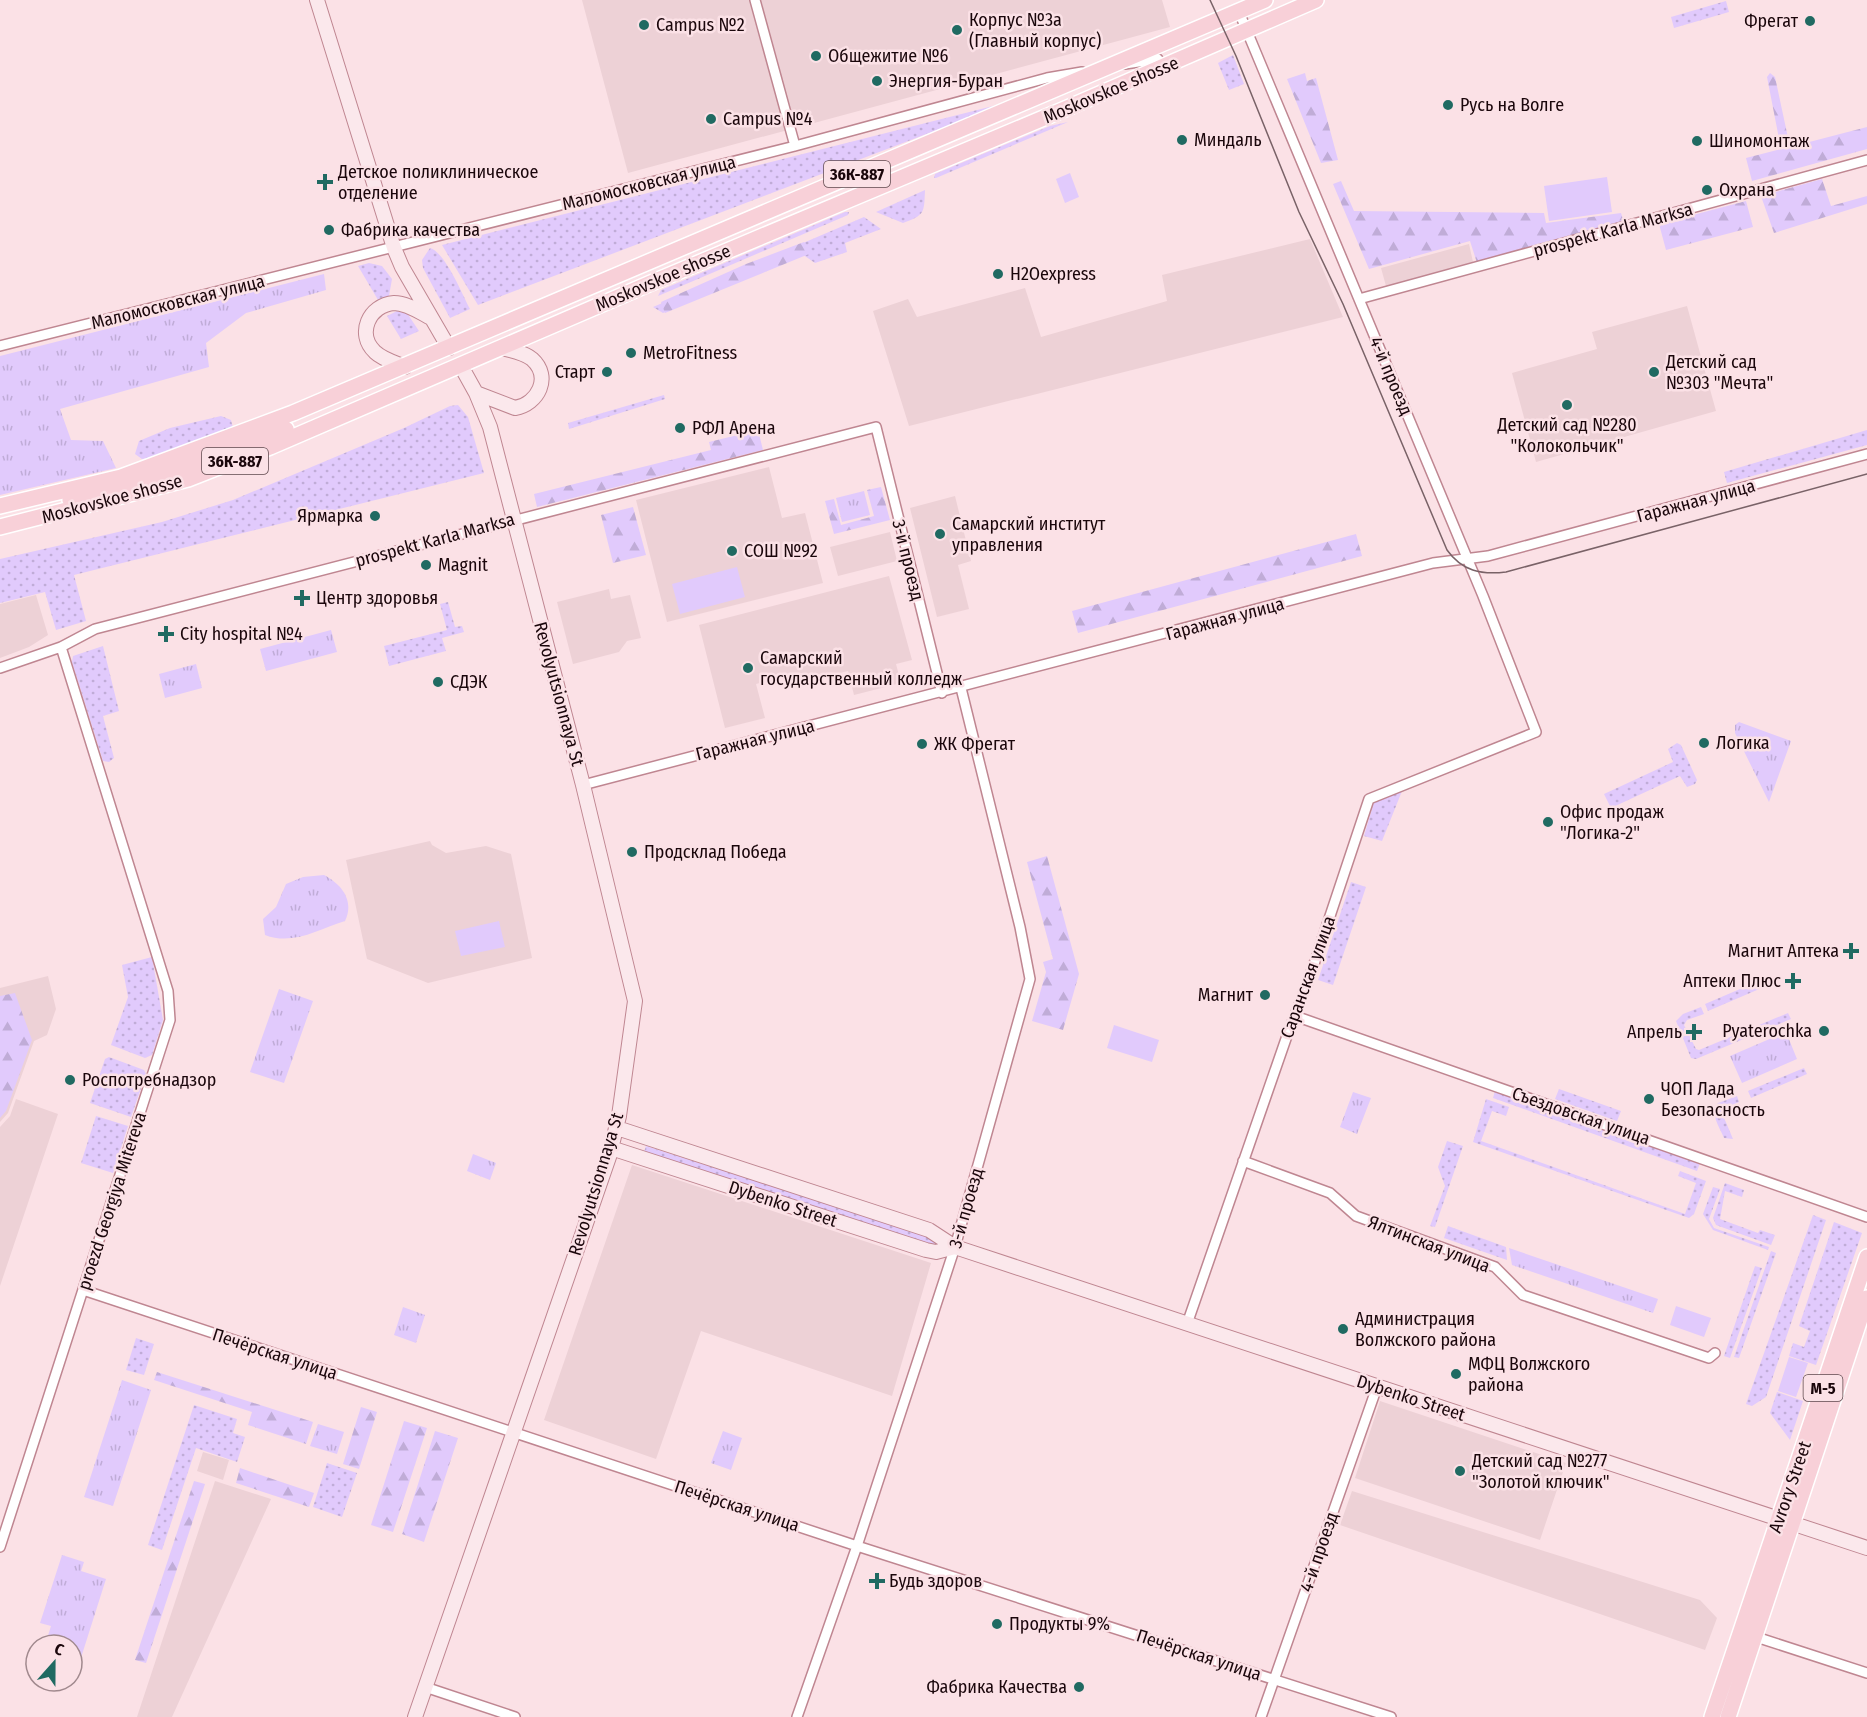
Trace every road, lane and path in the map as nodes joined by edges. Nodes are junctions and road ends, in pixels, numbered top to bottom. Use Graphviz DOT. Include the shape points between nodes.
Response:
graph roads {
  1 [pos="318,0"];
  2 [pos="754,0"];
  3 [pos="1265,0"];
  4 [pos="1294,0"];
  5 [pos="1316,0"];
  6 [pos="1243,22"];
  7 [pos="1158,59"];
  8 [pos="1105,68"];
  9 [pos="795,146"];
  10 [pos="1867,160"];
  11 [pos="394,248"];
  12 [pos="1359,299"];
  13 [pos="431,317"];
  14 [pos="0,346"];
  15 [pos="493,347"];
  16 [pos="455,357"];
  17 [pos="405,367"];
  18 [pos="422,371"];
  19 [pos="476,393"];
  20 [pos="876,428"];
  21 [pos="1867,454"];
  22 [pos="0,506"];
  23 [pos="0,517"];
  24 [pos="513,519"];
  25 [pos="0,528"];
  26 [pos="1467,558"];
  27 [pos="61,647"];
  28 [pos="0,668"];
  29 [pos="961,688"];
  30 [pos="942,693"];
  31 [pos="1536,732"];
  32 [pos="583,785"];
  33 [pos="1295,1016"];
  34 [pos="616,1128"];
  35 [pos="611,1148"];
  36 [pos="1243,1161"];
  37 [pos="1867,1217"];
  38 [pos="955,1247"];
  39 [pos="1867,1257"];
  40 [pos="83,1290"];
  41 [pos="1867,1298"];
  42 [pos="1187,1324"];
  43 [pos="1715,1353"];
  44 [pos="1377,1387"];
  45 [pos="513,1432"];
  46 [pos="1785,1521"];
  47 [pos="857,1546"];
  48 [pos="0,1547"];
  49 [pos="1867,1548"];
  50 [pos="1753,1636"];
  51 [pos="1867,1673"];
  52 [pos="1274,1679"];
  53 [pos="425,1687"];
  54 [pos="415,1717"];
  55 [pos="515,1717"];
  56 [pos="797,1717"];
  57 [pos="1261,1717"];
  58 [pos="1391,1717"];
  59 [pos="1712,1717"];
  60 [pos="1728,1717"];
  1 -- 11 [label="main road"];
  2 -- 9 [label="street"];
  3 -- 6 [label="main road, Moskovskoe shosse / 36К-887"];
  4 -- 6 [label="main road, Moskovskoe shosse / 36К-887"];
  5 -- 6 [label="main road, Moskovskoe shosse / 36К-887"];
  6 -- 7 [label="main road, Moskovskoe shosse / 36К-887"];
  6 -- 8 [label="main road, Moskovskoe shosse / 36К-887"];
  6 -- 12 [label="street, 4-й проезд"];
  6 -- 15 [label="main road, Moskovskoe shosse / 36К-887"];
  7 -- 8 [label="street, Маломосковская улица"];
  7 -- 15 [label="main road, Moskovskoe shosse / 36К-887"];
  8 -- 9 [label="street, Маломосковская улица" via="1047,78"];
  8 -- 16 [label="main road, Moskovskoe shosse / 36К-887"];
  9 -- 11 [label="street, Маломосковская улица"];
  10 -- 12 [label="street, prospekt Karla Marksa"];
  11 -- 13 [label="main road"];
  11 -- 14 [label="street, Маломосковская улица"];
  12 -- 26 [label="street, 4-й проезд"];
  13 -- 16 [label="main road"];
  13 -- 17 [label="main road" via="396,303 378,308 369,318 366,335 373,351"];
  15 -- 16 [label="main road, Moskovskoe shosse / 36К-887"];
  15 -- 19 [label="main road" via="521,353 535,362 541,374 538,393 532,401 515,408"];
  16 -- 17 [label="main road, Moskovskoe shosse / 36К-887"];
  16 -- 18 [label="main road, Moskovskoe shosse / 36К-887"];
  16 -- 19 [label="main road"];
  16 -- 25 [label="main road, Moskovskoe shosse / 36К-887" via="188,479"];
  17 -- 18 [label="main road"];
  17 -- 22 [label="main road, Moskovskoe shosse / 36К-887" via="203,449 121,477"];
  18 -- 23 [label="main road, Moskovskoe shosse / 36К-887" via="304,422 151,480"];
  19 -- 24 [label="main road, Revolyutsionnaya St" via="490,427"];
  20 -- 24 [label="street, prospekt Karla Marksa"];
  20 -- 30 [label="street, 3-й проезд"];
  21 -- 26 [label="street, Гаражная улица" via="1488,556"];
  24 -- 27 [label="street, prospekt Karla Marksa" via="95,629"];
  24 -- 32 [label="main road, Revolyutsionnaya St"];
  26 -- 29 [label="street, Гаражная улица" via="1433,563"];
  26 -- 31 [label="street, 4-й проезд"];
  27 -- 28 [label="street, prospekt Karla Marksa"];
  27 -- 40 [label="street, proezd Georgiya Mitereva" via="168,992 170,1020"];
  29 -- 30 [label="street, Гаражная улица"];
  29 -- 38 [label="street, 3-й проезд" via="1030,979"];
  30 -- 32 [label="street, Гаражная улица"];
  31 -- 33 [label="street, Саранская улица" via="1369,799"];
  32 -- 34 [label="main road, Revolyutsionnaya St" via="635,1001"];
  33 -- 36 [label="street, Саранская улица"];
  33 -- 37 [label="street, Съездовская улица"];
  34 -- 35 [label="main road, Revolyutsionnaya St"];
  34 -- 38 [label="main road, Dybenko Street" via="929,1230"];
  35 -- 38 [label="main road, Dybenko Street" via="926,1250 936,1252"];
  35 -- 45 [label="main road, Revolyutsionnaya St"];
  36 -- 42 [label="street, Саранская улица"];
  36 -- 43 [label="street, Ялтинская улица" via="1330,1193 1356,1216 1495,1267 1523,1295 1709,1358"];
  38 -- 42 [label="main road, Dybenko Street"];
  38 -- 47 [label="street, 3-й проезд"];
  39 -- 46 [label="main road, Avrory Street / М-5"];
  40 -- 45 [label="street, Печёрская улица"];
  40 -- 48 [label="street, proezd Georgiya Mitereva"];
  41 -- 46 [label="main road, Avrory Street / М-5"];
  42 -- 44 [label="main road, Dybenko Street"];
  44 -- 46 [label="main road, Dybenko Street"];
  44 -- 52 [label="street, 4-й проезд"];
  45 -- 47 [label="street, Печёрская улица"];
  45 -- 53 [label="main road, Revolyutsionnaya St"];
  46 -- 49 [label="main road, Dybenko Street"];
  46 -- 50 [label="main road, Avrory Street / М-5"];
  46 -- 59 [label="main road, Avrory Street / М-5"];
  47 -- 52 [label="street, Печёрская улица"];
  47 -- 56 [label="street, 3-й проезд"];
  50 -- 51 [label="street"];
  50 -- 60 [label="main road, Avrory Street / М-5"];
  52 -- 57 [label="street, 4-й проезд"];
  52 -- 58 [label="street, Печёрская улица"];
  53 -- 54 [label="main road, Revolyutsionnaya St"];
  53 -- 55 [label="street"];
}
